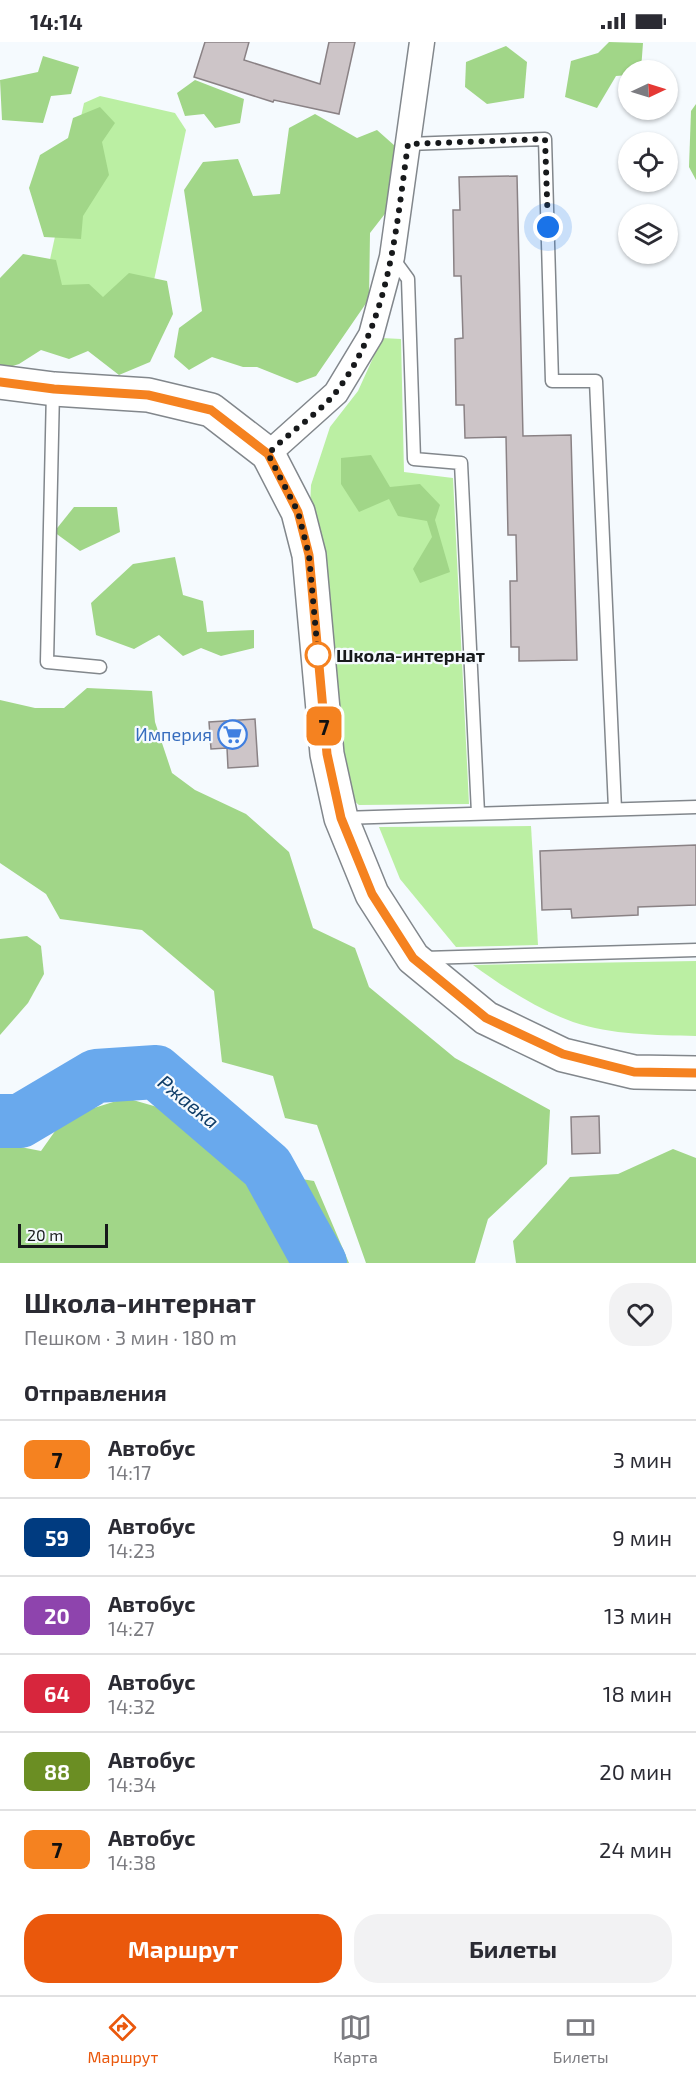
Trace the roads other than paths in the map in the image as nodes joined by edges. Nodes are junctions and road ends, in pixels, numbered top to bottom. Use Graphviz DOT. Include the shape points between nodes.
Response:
graph roads {
  1 [pos="422,42"];
  2 [pos="408,144"];
  3 [pos="392,257"];
  4 [pos="0,382"];
  5 [pos="54,389"];
  6 [pos="268,454"];
  7 [pos="100,667"];
  8 [pos="696,807"];
  9 [pos="615,809"];
  10 [pos="478,813"];
  11 [pos="341,818"];
  12 [pos="696,950"];
  13 [pos="413,958"];
  14 [pos="696,1073"];
  1 -- 2 [label="street"];
  2 -- 3 [label="street"];
  2 -- 9 [label="lane" via="545,139 552,381 596,381"];
  3 -- 6 [label="street" via="371,334 336,393"];
  3 -- 10 [label="lane" via="408,279 414,459 461,464"];
  4 -- 5 [label="street"];
  5 -- 6 [label="street" via="148,395 211,410"];
  5 -- 7 [label="lane" via="47,662"];
  6 -- 11 [label="street" via="298,512 309,555 327,754"];
  8 -- 9 [label="lane"];
  9 -- 10 [label="lane"];
  10 -- 11 [label="lane"];
  11 -- 13 [label="street" via="372,894"];
  12 -- 13 [label="lane"];
  13 -- 14 [label="street" via="486,1018 563,1054 634,1072"];
}
